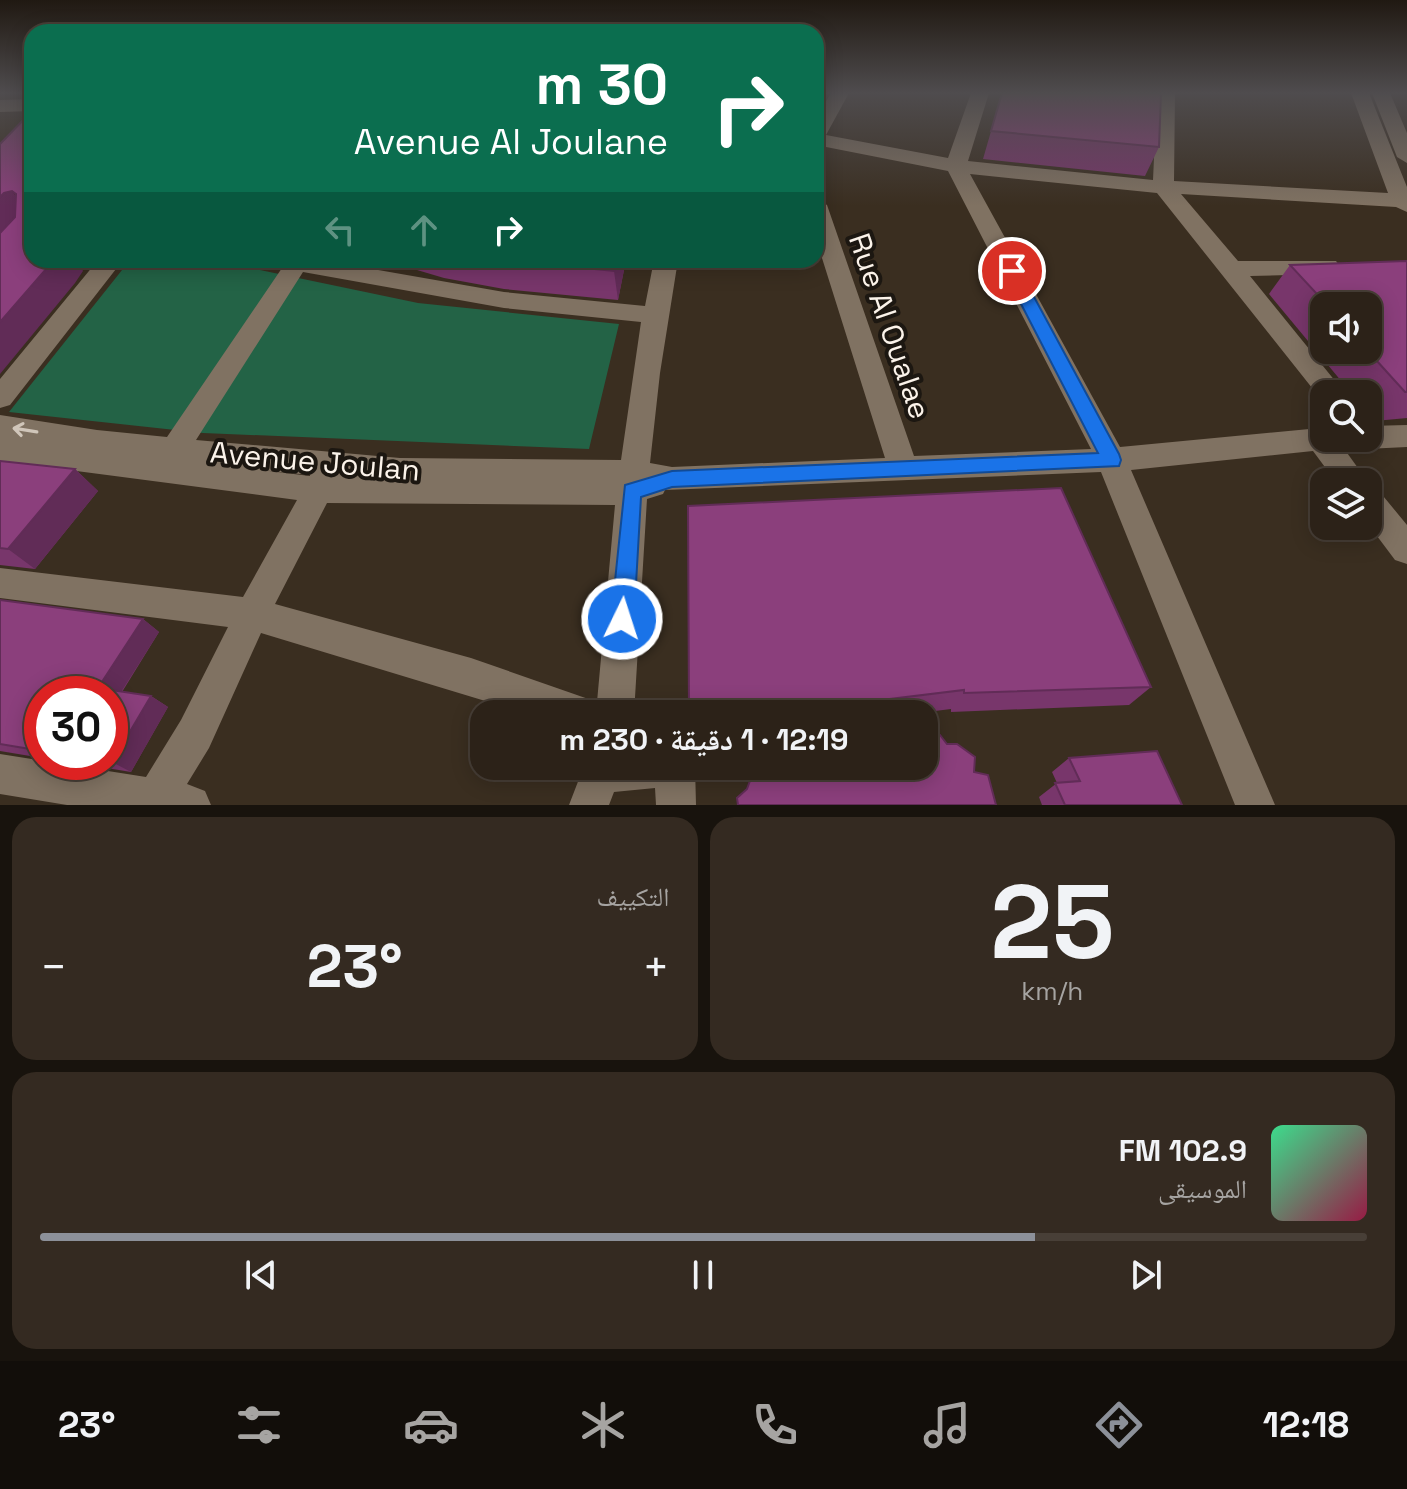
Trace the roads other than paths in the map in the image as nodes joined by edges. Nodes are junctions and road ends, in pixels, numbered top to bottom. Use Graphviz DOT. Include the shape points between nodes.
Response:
graph roads {
  1 [pos="968,131"];
  2 [pos="1165,131"];
  3 [pos="1376,131"];
  4 [pos="1396,131"];
  5 [pos="824,139"];
  6 [pos="1407,157"];
  7 [pos="956,166"];
  8 [pos="1163,187"];
  9 [pos="1405,202"];
  10 [pos="824,229"];
  11 [pos="1344,266"];
  12 [pos="105,268"];
  13 [pos="287,268"];
  14 [pos="329,268"];
  15 [pos="664,268"];
  16 [pos="1232,269"];
  17 [pos="654,315"];
  18 [pos="1319,380"];
  19 [pos="0,398"];
  20 [pos="0,426"];
  21 [pos="1407,436"];
  22 [pos="1382,437"];
  23 [pos="1310,440"];
  24 [pos="0,449"];
  25 [pos="1330,452"];
  26 [pos="168,459"];
  27 [pos="1112,460"];
  28 [pos="903,467"];
  29 [pos="1342,468"];
  30 [pos="325,478"];
  31 [pos="632,482"];
  32 [pos="1382,518"];
  33 [pos="1407,550"];
  34 [pos="0,583"];
  35 [pos="252,614"];
  36 [pos="542,700"];
  37 [pos="616,700"];
  38 [pos="0,774"];
  39 [pos="674,780"];
  40 [pos="173,801"];
  41 [pos="676,805"];
  42 [pos="1255,805"];
  1 -- 7 [label="street"];
  2 -- 8 [label="street"];
  3 -- 9 [label="street"];
  4 -- 6 [label="street"];
  5 -- 7 [label="street"];
  7 -- 8 [label="street"];
  7 -- 27 [label="street"];
  8 -- 9 [label="street"];
  8 -- 16 [label="street"];
  10 -- 28 [label="street, Rue Al Oualae"];
  11 -- 16 [label="street"];
  12 -- 19 [label="street"];
  13 -- 26 [label="street"];
  14 -- 17 [label="street" via="504,300"];
  15 -- 17 [label="street"];
  16 -- 18 [label="street"];
  17 -- 31 [label="street"];
  26 -- 20 [label="street, Avenue Joulan, one-way"];
  21 -- 22 [label="street, Avenue Joulan"];
  23 -- 27 [label="street, Avenue Joulan"];
  24 -- 26 [label="street, Avenue Joulan"];
  25 -- 29 [label="street"];
  26 -- 30 [label="street, Avenue Joulan"];
  27 -- 28 [label="street, Avenue Joulan"];
  27 -- 42 [label="street"];
  28 -- 31 [label="street, Avenue Joulan"];
  30 -- 31 [label="street, Avenue Joulan"];
  30 -- 35 [label="street"];
  31 -- 37 [label="street"];
  32 -- 33 [label="street"];
  34 -- 35 [label="street"];
  35 -- 36 [label="street"];
  35 -- 40 [label="street" via="195,734"];
  38 -- 40 [label="street"];
  39 -- 41 [label="street"];
}
